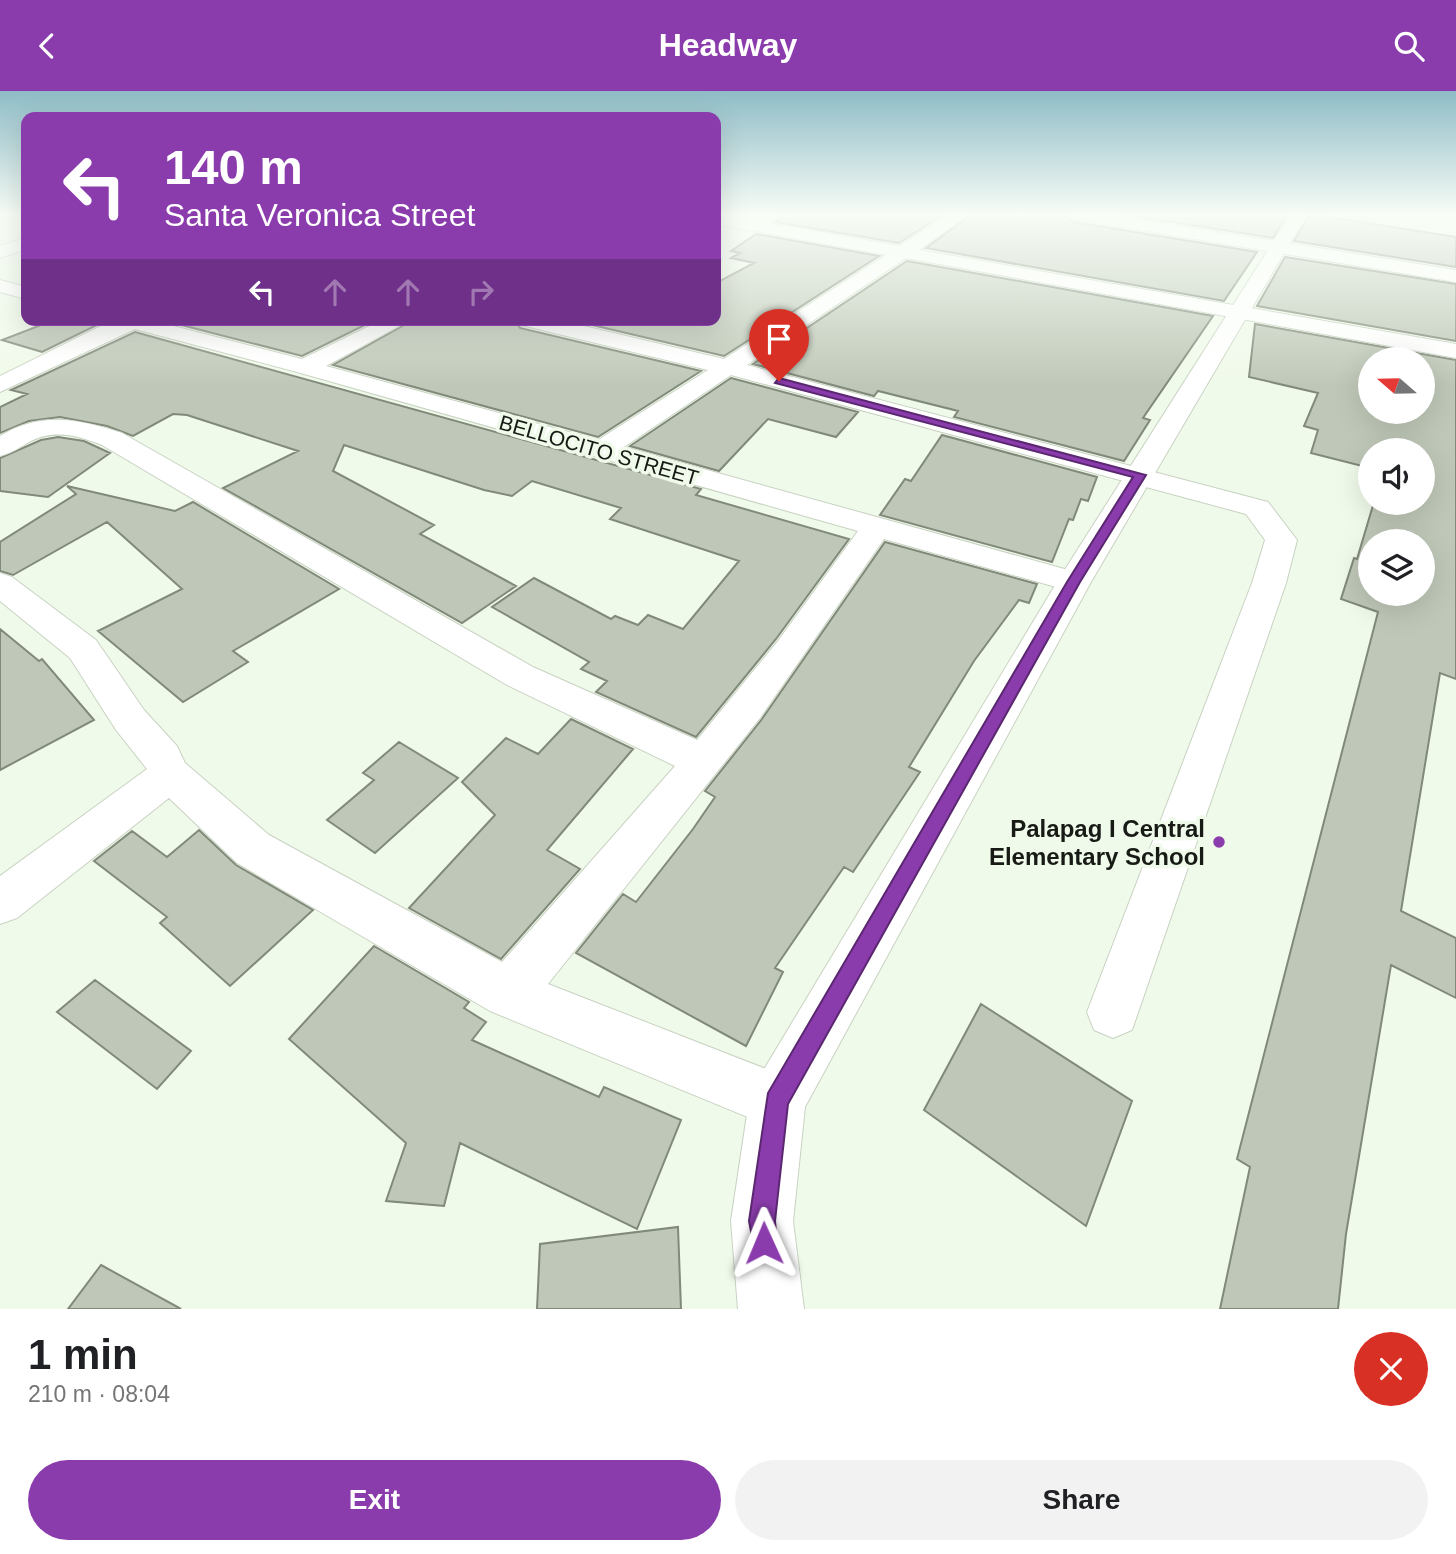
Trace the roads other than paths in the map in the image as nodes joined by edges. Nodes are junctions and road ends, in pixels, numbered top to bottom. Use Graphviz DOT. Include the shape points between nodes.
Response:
graph roads {
  1 [pos="874,271"];
  2 [pos="1020,271"];
  3 [pos="1264,271"];
  4 [pos="1437,271"];
  5 [pos="1456,276"];
  6 [pos="0,286"];
  7 [pos="21,292"];
  8 [pos="1240,311"];
  9 [pos="121,326"];
  10 [pos="150,326"];
  11 [pos="387,326"];
  12 [pos="554,326"];
  13 [pos="1456,351"];
  14 [pos="305,367"];
  15 [pos="727,367"];
  16 [pos="0,385"];
  17 [pos="0,448"];
  18 [pos="600,451"];
  19 [pos="1140,475"];
  20 [pos="876,528"];
  21 [pos="1073,582"];
  22 [pos="0,585"];
  23 [pos="704,761"];
  24 [pos="170,774"];
  25 [pos="0,903"];
  26 [pos="508,993"];
  27 [pos="1113,1012"];
  28 [pos="777,1101"];
  29 [pos="771,1309"];
  1 -- 15 [label="street"];
  2 -- 8 [label="street"];
  3 -- 8 [label="street"];
  4 -- 5 [label="street"];
  6 -- 7 [label="street"];
  8 -- 13 [label="street"];
  8 -- 19 [label="street"];
  9 -- 16 [label="street"];
  10 -- 14 [label="street, BELLOCITO STREET"];
  11 -- 14 [label="street"];
  12 -- 15 [label="street"];
  14 -- 18 [label="street, BELLOCITO STREET"];
  15 -- 18 [label="street"];
  15 -- 19 [label="street"];
  17 -- 23 [label="street" via="40,426 60,424 111,439 520,676"];
  18 -- 20 [label="street, BELLOCITO STREET"];
  19 -- 21 [label="street"];
  19 -- 27 [label="street" via="1257,508 1281,540"];
  20 -- 21 [label="street, BELLOCITO STREET"];
  20 -- 23 [label="street" via="823,610"];
  21 -- 28 [label="street"];
  22 -- 24 [label="street" via="83,649"];
  23 -- 26 [label="street"];
  24 -- 25 [label="street"];
  24 -- 26 [label="street" via="253,849"];
  26 -- 28 [label="street"];
  28 -- 29 [label="street" via="762,1221"];
}
